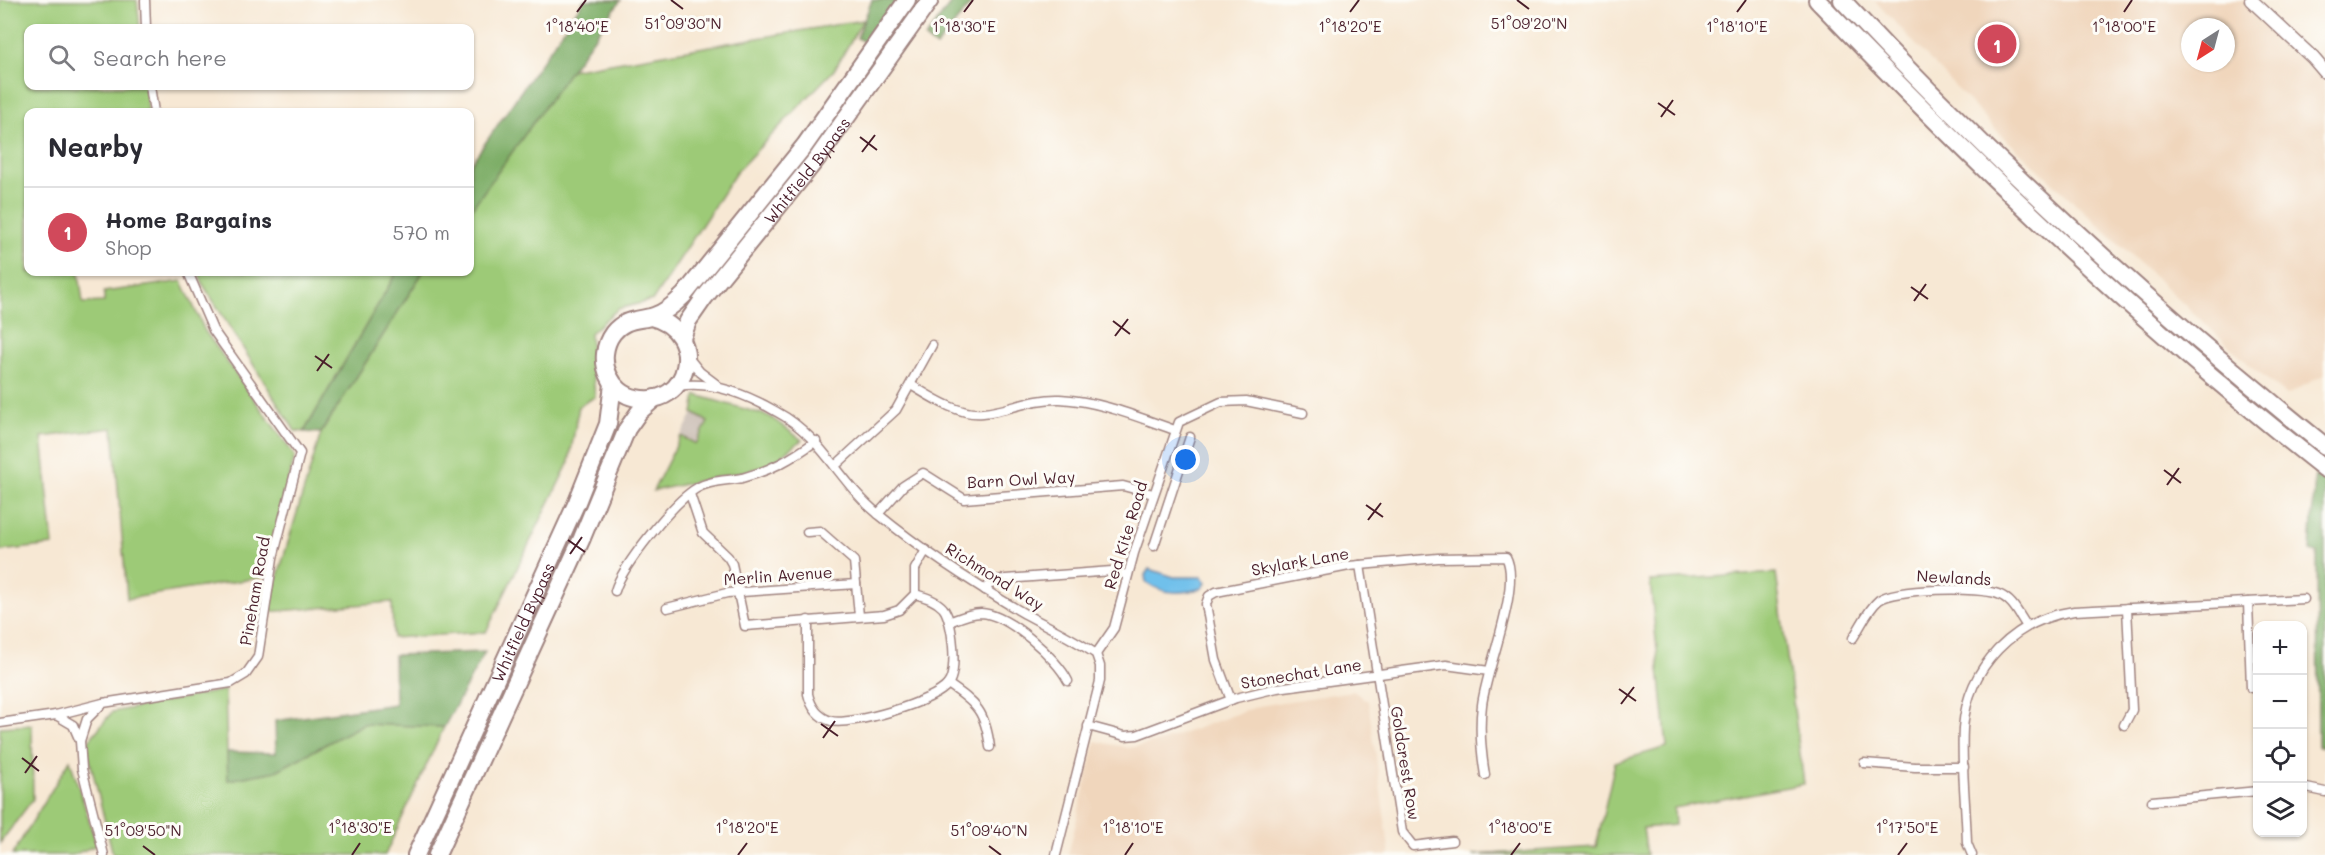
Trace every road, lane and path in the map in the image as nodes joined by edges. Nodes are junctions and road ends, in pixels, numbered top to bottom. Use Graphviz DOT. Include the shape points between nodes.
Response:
graph roads {
  1 [pos="145,0"];
  2 [pos="907,0"];
  3 [pos="930,0"];
  4 [pos="1817,0"];
  5 [pos="1842,0"];
  6 [pos="2251,0"];
  7 [pos="146,24"];
  8 [pos="2325,72"];
  9 [pos="151,90"];
  10 [pos="153,108"];
  11 [pos="190,276"];
  12 [pos="651,317"];
  13 [pos="682,338"];
  14 [pos="932,345"];
  15 [pos="687,356"];
  16 [pos="613,384"];
  17 [pos="911,385"];
  18 [pos="676,386"];
  19 [pos="724,389"];
  20 [pos="655,398"];
  21 [pos="1303,413"];
  22 [pos="1177,426"];
  23 [pos="1190,437"];
  24 [pos="816,441"];
  25 [pos="2325,446"];
  26 [pos="1166,458"];
  27 [pos="1181,463"];
  28 [pos="835,466"];
  29 [pos="2325,469"];
  30 [pos="690,494"];
  31 [pos="1153,494"];
  32 [pos="878,514"];
  33 [pos="1143,524"];
  34 [pos="1160,529"];
  35 [pos="807,532"];
  36 [pos="1154,546"];
  37 [pos="926,550"];
  38 [pos="1360,565"];
  39 [pos="1127,575"];
  40 [pos="856,584"];
  41 [pos="985,590"];
  42 [pos="615,591"];
  43 [pos="740,592"];
  44 [pos="915,594"];
  45 [pos="2304,599"];
  46 [pos="2248,602"];
  47 [pos="667,608"];
  48 [pos="2127,608"];
  49 [pos="860,616"];
  50 [pos="808,620"];
  51 [pos="949,622"];
  52 [pos="2026,625"];
  53 [pos="1853,638"];
  54 [pos="1096,654"];
  55 [pos="1489,671"];
  56 [pos="1376,676"];
  57 [pos="1068,681"];
  58 [pos="948,684"];
  59 [pos="2251,688"];
  60 [pos="1231,700"];
  61 [pos="103,703"];
  62 [pos="56,715"];
  63 [pos="0,723"];
  64 [pos="2124,725"];
  65 [pos="1088,726"];
  66 [pos="80,741"];
  67 [pos="990,747"];
  68 [pos="1864,763"];
  69 [pos="1964,766"];
  70 [pos="1485,775"];
  71 [pos="2307,788"];
  72 [pos="2253,791"];
  73 [pos="2325,792"];
  74 [pos="2152,801"];
  75 [pos="1452,841"];
  76 [pos="104,855"];
  77 [pos="416,855"];
  78 [pos="437,855"];
  79 [pos="1056,855"];
  80 [pos="1972,855"];
  1 -- 7 [label="street"];
  2 -- 12 [label="highway, Whitfield Bypass" via="833,107 730,240 679,300"];
  3 -- 13 [label="highway, Whitfield Bypass" via="819,156 696,307"];
  4 -- 29 [label="highway" via="1967,154 2086,266 2191,360"];
  5 -- 25 [label="highway" via="2098,252 2201,344"];
  6 -- 8 [label="street"];
  9 -- 10 [label="street"];
  11 -- 61 [label="street, Pineham Road" via="213,330 300,453 273,558 258,657 246,674 231,683"];
  12 -- 13 [label="highway" via="669,324"];
  12 -- 16 [label="highway" via="629,320 612,334 604,356"];
  13 -- 15 [label="highway"];
  14 -- 17 [label="street"];
  15 -- 18 [label="highway"];
  15 -- 19 [label="street, Richmond Way" via="700,372"];
  16 -- 20 [label="highway" via="632,397"];
  16 -- 77 [label="highway, Whitfield Bypass" via="608,424 577,502"];
  17 -- 22 [label="street" via="971,413 1061,399"];
  17 -- 28 [label="street" via="896,410"];
  18 -- 19 [label="street, Richmond Way" via="699,384"];
  18 -- 20 [label="highway"];
  19 -- 24 [label="street, Richmond Way" via="776,411"];
  20 -- 78 [label="highway, Whitfield Bypass" via="627,429 573,559"];
  21 -- 22 [label="street" via="1246,401 1221,402"];
  22 -- 26 [label="street, Red Kite Road"];
  23 -- 27 [label="street"];
  24 -- 28 [label="street, Richmond Way"];
  24 -- 30 [label="street" via="783,465 698,487"];
  26 -- 27 [label="street"];
  26 -- 31 [label="street, Red Kite Road"];
  27 -- 34 [label="street"];
  28 -- 32 [label="street, Richmond Way"];
  30 -- 42 [label="street" via="663,518 618,578"];
  30 -- 43 [label="street" via="703,533 728,557"];
  31 -- 32 [label="street, Barn Owl Way" via="1123,486 964,499 923,473 903,486"];
  31 -- 33 [label="street, Red Kite Road"];
  32 -- 37 [label="street, Richmond Way"];
  33 -- 34 [label="street"];
  33 -- 39 [label="street, Red Kite Road"];
  34 -- 36 [label="street"];
  35 -- 40 [label="street, Merlin Avenue" via="820,531 849,556 855,564"];
  37 -- 41 [label="street, Richmond Way"];
  37 -- 44 [label="street" via="915,569"];
  38 -- 55 [label="street, Skylark Lane" via="1506,557 1510,566 1509,591"];
  38 -- 56 [label="street, Goldcrest Row"];
  38 -- 60 [label="street, Skylark Lane" via="1209,596 1206,604 1215,660"];
  39 -- 41 [label="street" via="1112,571 993,580"];
  39 -- 54 [label="street, Red Kite Road" via="1114,628"];
  40 -- 43 [label="street, Merlin Avenue"];
  40 -- 49 [label="street, Merlin Avenue"];
  41 -- 54 [label="street, Richmond Way"];
  43 -- 47 [label="street, Merlin Avenue"];
  43 -- 50 [label="street" via="745,626"];
  44 -- 49 [label="street" via="899,610"];
  44 -- 51 [label="street" via="944,609"];
  45 -- 46 [label="street"];
  46 -- 48 [label="street"];
  46 -- 59 [label="street"];
  48 -- 52 [label="street" via="2055,613"];
  48 -- 64 [label="street" via="2132,710"];
  49 -- 50 [label="street"];
  50 -- 58 [label="street" via="808,694 811,705 824,718 843,722 882,713 918,702"];
  51 -- 57 [label="street" via="981,613 997,618 1048,654"];
  51 -- 58 [label="street" via="953,671"];
  52 -- 53 [label="street, Newlands" via="2012,604 1998,594 1912,590 1880,600"];
  52 -- 69 [label="street" via="1992,655 1972,688 1963,728"];
  54 -- 65 [label="street" via="1100,681"];
  55 -- 56 [label="street, Stonechat Lane" via="1446,665"];
  55 -- 70 [label="street" via="1480,749"];
  56 -- 60 [label="street, Stonechat Lane" via="1277,688"];
  56 -- 75 [label="street, Goldcrest Row" via="1404,838 1419,847"];
  58 -- 67 [label="street" via="978,706 987,726"];
  60 -- 65 [label="street, Stonechat Lane" via="1137,735 1125,736"];
  61 -- 62 [label="street, Pineham Road"];
  61 -- 66 [label="street" via="87,719"];
  62 -- 63 [label="street, Pineham Road"];
  62 -- 66 [label="street" via="73,725"];
  65 -- 79 [label="street"];
  66 -- 76 [label="street" via="87,796"];
  68 -- 69 [label="street"];
  69 -- 80 [label="street" via="1967,843"];
  71 -- 73 [label="street"];
  72 -- 74 [label="street"];
}
